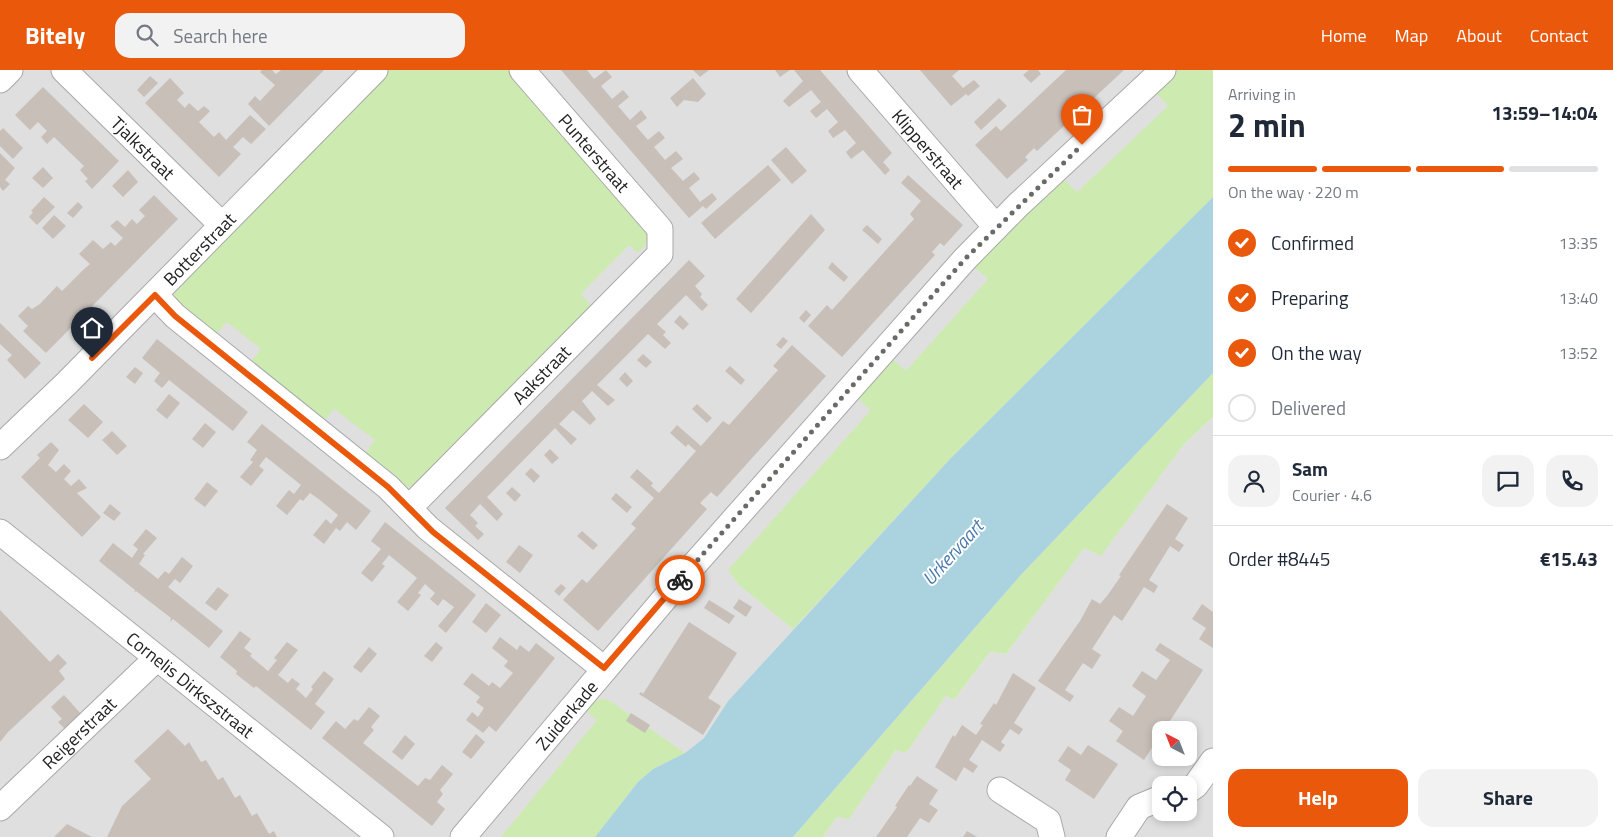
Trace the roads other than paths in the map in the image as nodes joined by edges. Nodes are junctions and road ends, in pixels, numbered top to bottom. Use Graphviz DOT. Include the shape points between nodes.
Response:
graph roads {
  1 [pos="10,70"];
  2 [pos="64,70"];
  3 [pos="375,70"];
  4 [pos="522,70"];
  5 [pos="860,70"];
  6 [pos="1163,70"];
  7 [pos="0,80"];
  8 [pos="222,225"];
  9 [pos="996,227"];
  10 [pos="660,237"];
  11 [pos="155,295"];
  12 [pos="0,446"];
  13 [pos="409,508"];
  14 [pos="0,532"];
  15 [pos="157,658"];
  16 [pos="604,668"];
  17 [pos="1213,761"];
  18 [pos="1197,784"];
  19 [pos="1000,790"];
  20 [pos="1152,802"];
  21 [pos="0,808"];
  22 [pos="382,837"];
  23 [pos="463,837"];
  24 [pos="1052,837"];
  25 [pos="1119,837"];
  1 -- 7 [label="street"];
  2 -- 8 [label="street, Tjalkstraat"];
  3 -- 8 [label="street, Botterstraat"];
  4 -- 10 [label="street, Punterstraat" via="660,229"];
  5 -- 9 [label="street, Klipperstraat"];
  6 -- 9 [label="street, Zuiderkade"];
  8 -- 11 [label="street, Botterstraat"];
  9 -- 16 [label="street, Zuiderkade"];
  10 -- 13 [label="street, Aakstraat" via="660,254"];
  11 -- 12 [label="street, Botterstraat"];
  11 -- 13 [label="street" via="175,316 388,487"];
  13 -- 16 [label="street" via="433,532"];
  14 -- 15 [label="street, Cornelis Dirkszstraat"];
  15 -- 21 [label="street, Reigerstraat"];
  15 -- 22 [label="street, Cornelis Dirkszstraat"];
  16 -- 23 [label="street, Zuiderkade"];
  17 -- 18 [label="street"];
  19 -- 24 [label="street" via="1048,821"];
  20 -- 25 [label="street" via="1140,807"];
}
